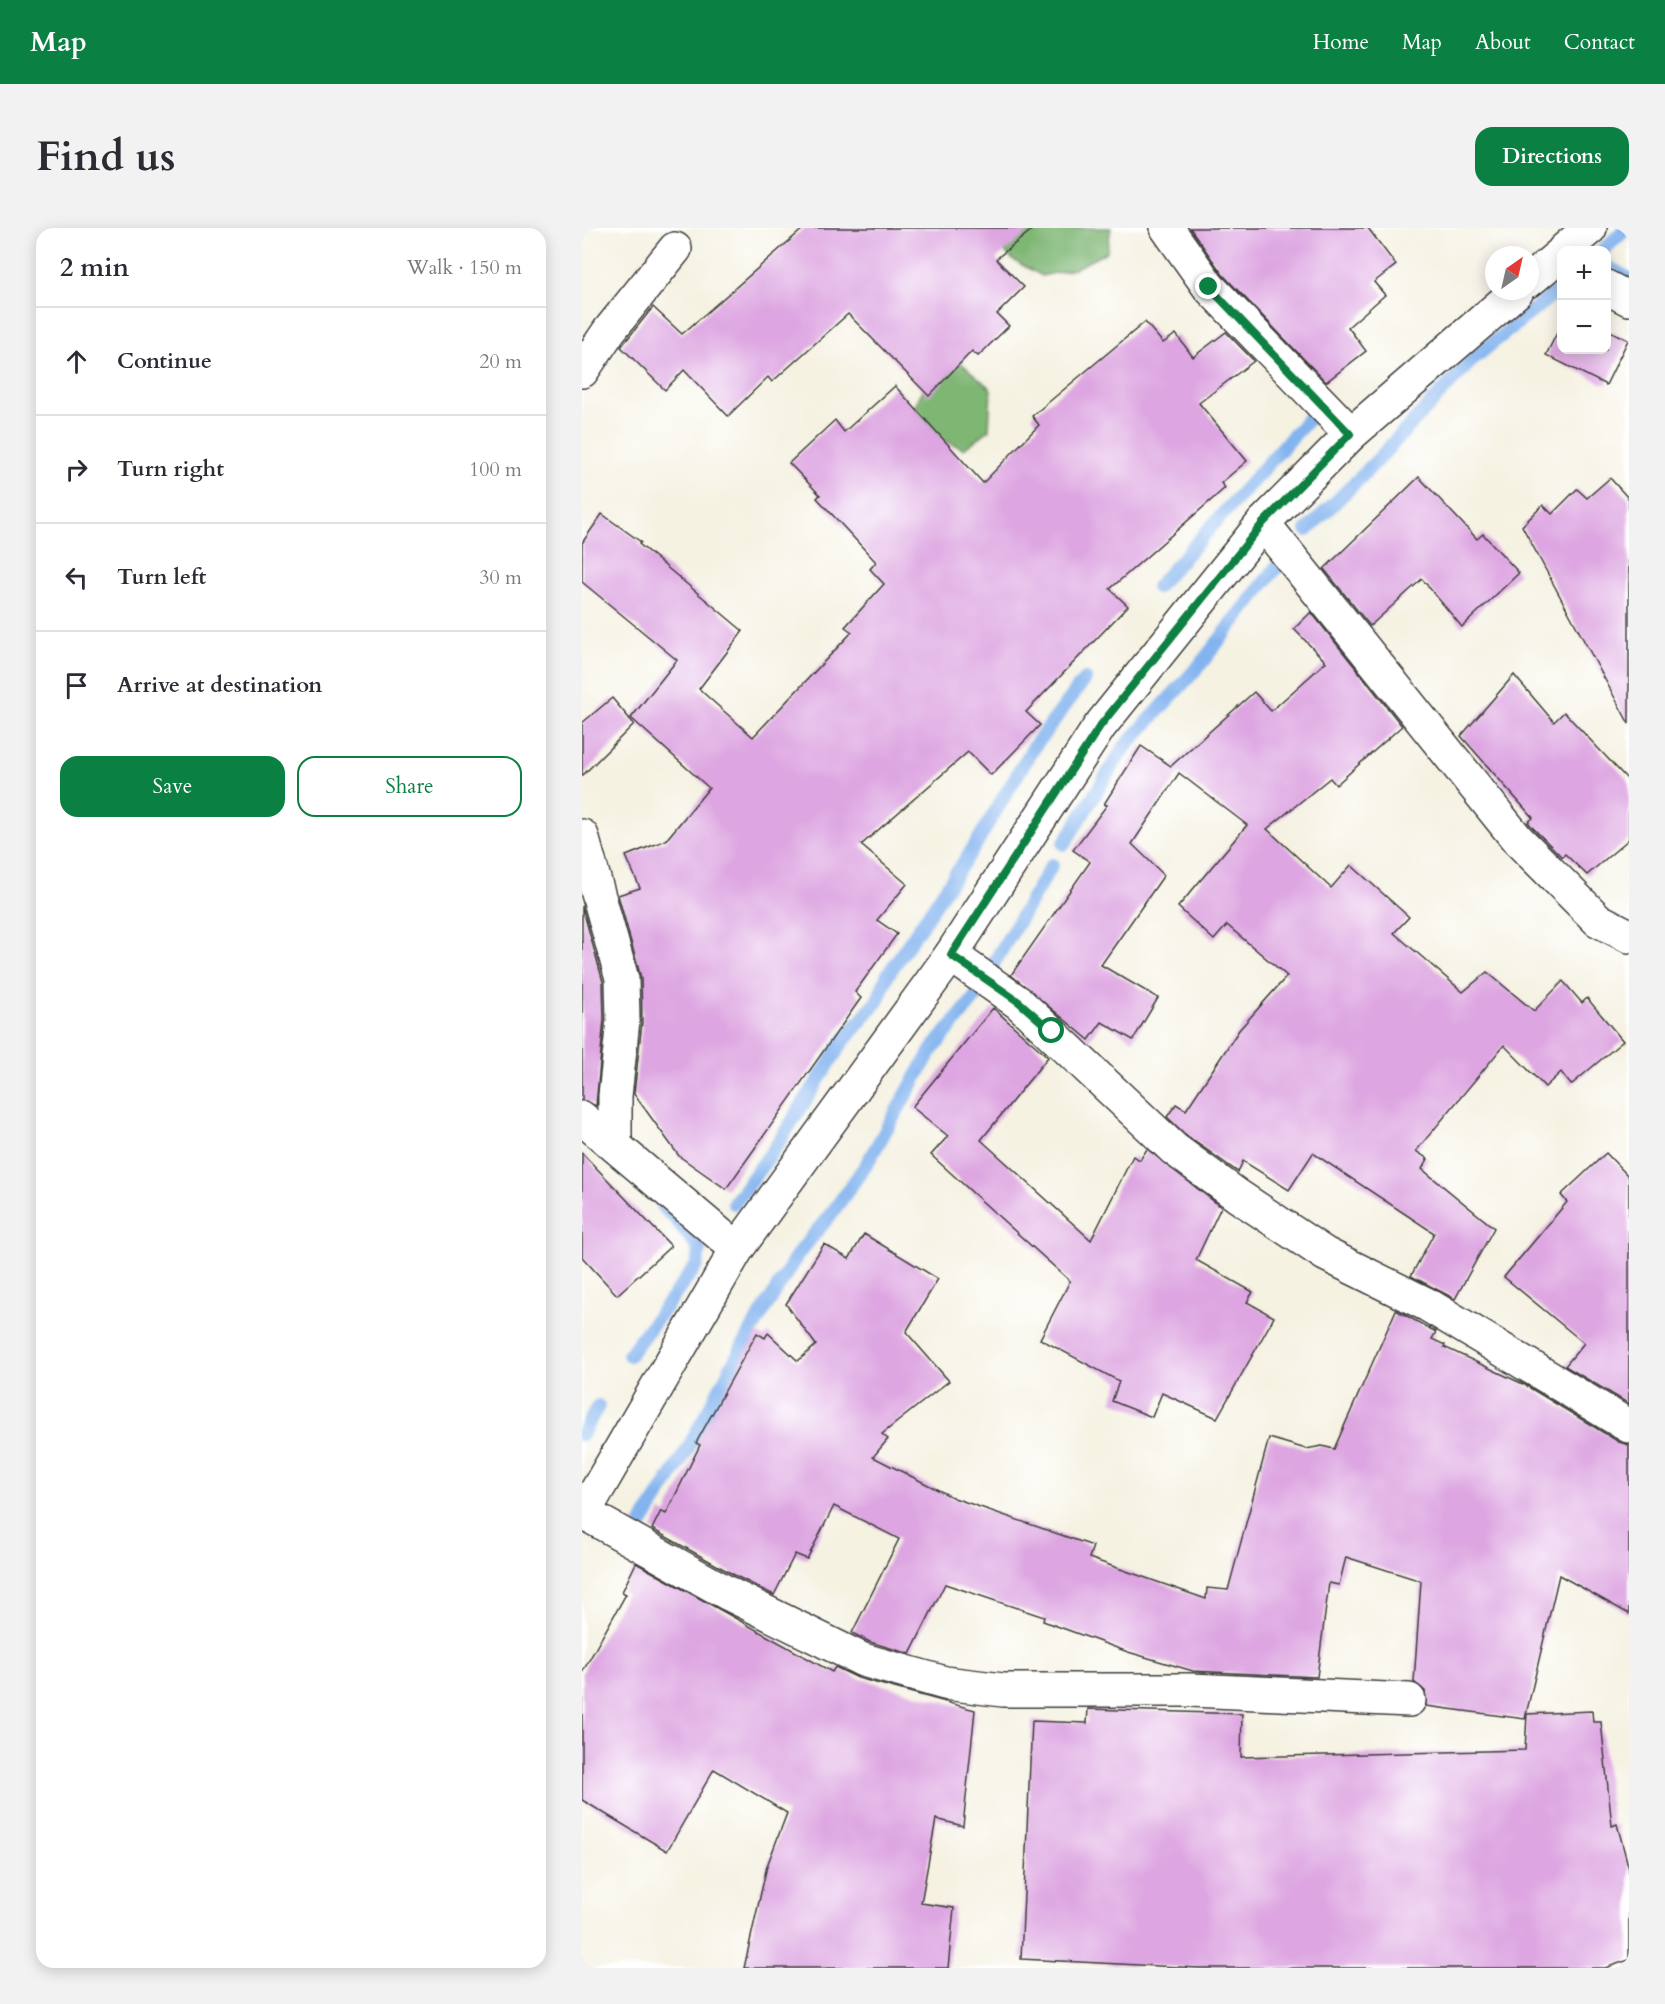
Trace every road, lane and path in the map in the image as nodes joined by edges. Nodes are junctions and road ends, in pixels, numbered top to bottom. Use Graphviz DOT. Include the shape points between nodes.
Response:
graph roads {
  1 [pos="1167,228"];
  2 [pos="1590,228"];
  3 [pos="1571,246"];
  4 [pos="675,249"];
  5 [pos="1557,259"];
  6 [pos="1539,273"];
  7 [pos="1611,290"];
  8 [pos="1629,299"];
  9 [pos="1506,300"];
  10 [pos="582,371"];
  11 [pos="1350,434"];
  12 [pos="1263,523"];
  13 [pos="582,836"];
  14 [pos="1629,936"];
  15 [pos="951,955"];
  16 [pos="582,1119"];
  17 [pos="615,1143"];
  18 [pos="737,1249"];
  19 [pos="1629,1426"];
  20 [pos="583,1515"];
  21 [pos="1409,1700"];
  1 -- 11 [label="street" via="1209,287"];
  2 -- 3 [label="street"];
  4 -- 10 [label="street"];
  5 -- 6 [label="street"];
  7 -- 8 [label="street"];
  9 -- 11 [label="street"];
  11 -- 12 [label="street"];
  12 -- 14 [label="street" via="1518,840 1598,920"];
  12 -- 15 [label="street" via="1100,726"];
  13 -- 17 [label="street" via="622,979"];
  15 -- 18 [label="street"];
  15 -- 19 [label="street" via="1019,1002 1174,1149 1238,1196 1325,1254 1428,1305"];
  16 -- 17 [label="street"];
  17 -- 18 [label="street"];
  18 -- 20 [label="street"];
  20 -- 21 [label="street" via="729,1594 863,1660 945,1683 1003,1690 1191,1690"];
}
